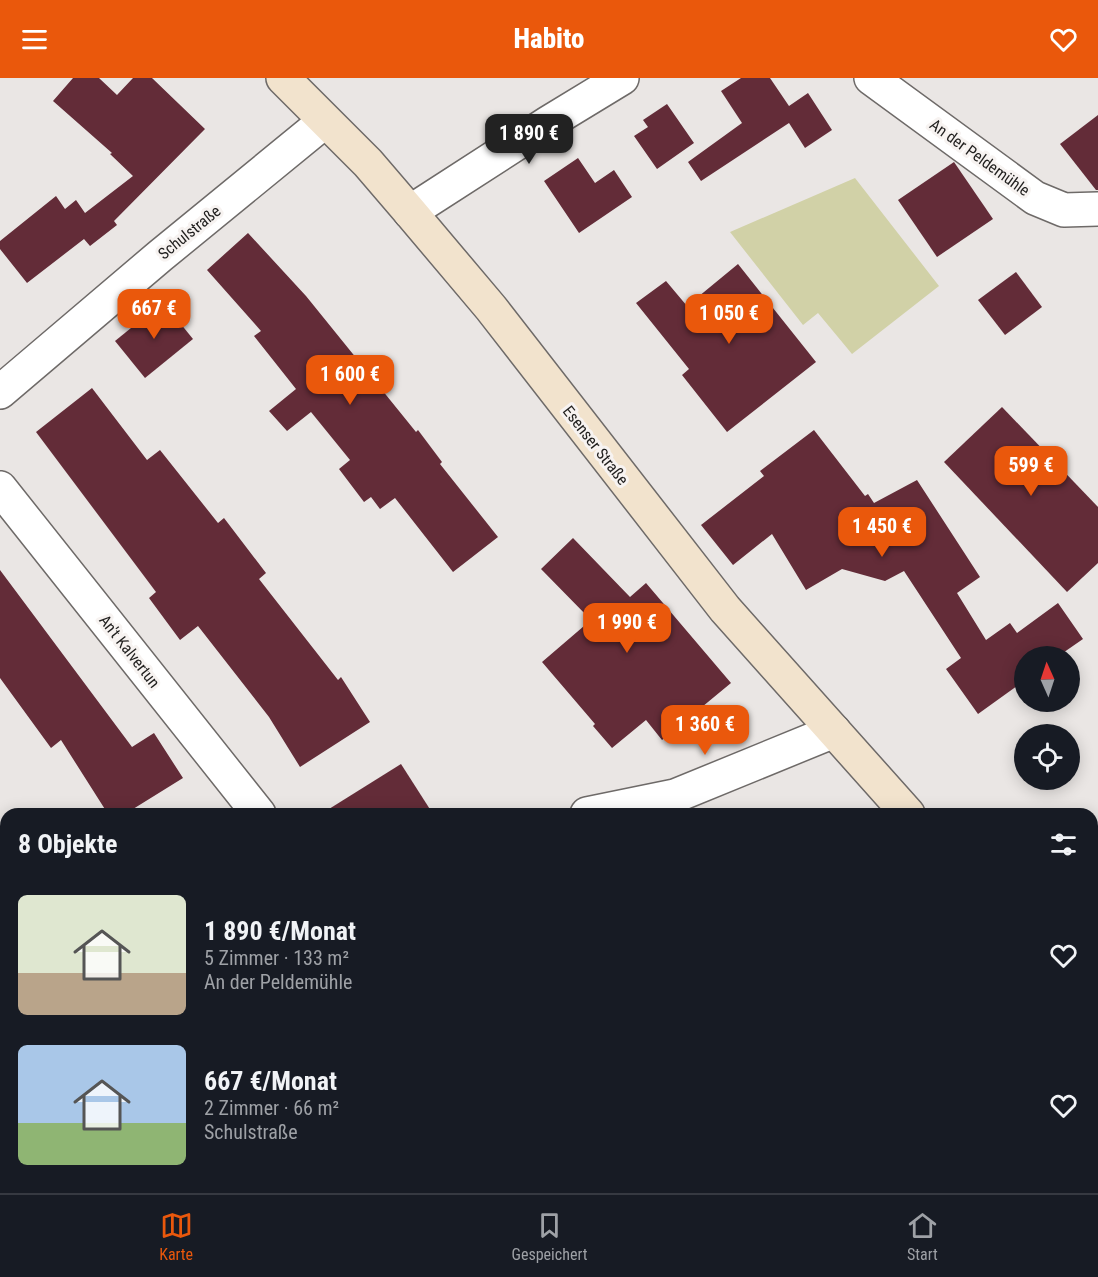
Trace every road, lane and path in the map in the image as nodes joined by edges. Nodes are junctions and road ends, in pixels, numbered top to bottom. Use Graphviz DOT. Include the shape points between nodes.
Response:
graph roads {
  1 [pos="283,78"];
  2 [pos="622,78"];
  3 [pos="871,78"];
  4 [pos="325,121"];
  5 [pos="1098,209"];
  6 [pos="410,212"];
  7 [pos="0,392"];
  8 [pos="0,488"];
  9 [pos="834,731"];
  10 [pos="254,808"];
  11 [pos="616,808"];
  12 [pos="903,808"];
  1 -- 4 [label="street, Esenser Straße"];
  2 -- 6 [label="street"];
  3 -- 5 [label="street, An der Peldemühle" via="1035,198 1064,210"];
  4 -- 6 [label="street, Esenser Straße"];
  4 -- 7 [label="street, Schulstraße"];
  6 -- 9 [label="street, Esenser Straße" via="491,308 725,609"];
  8 -- 10 [label="street, An't Kalvertun"];
  9 -- 11 [label="street" via="675,796"];
  9 -- 12 [label="street, Esenser Straße"];
}
